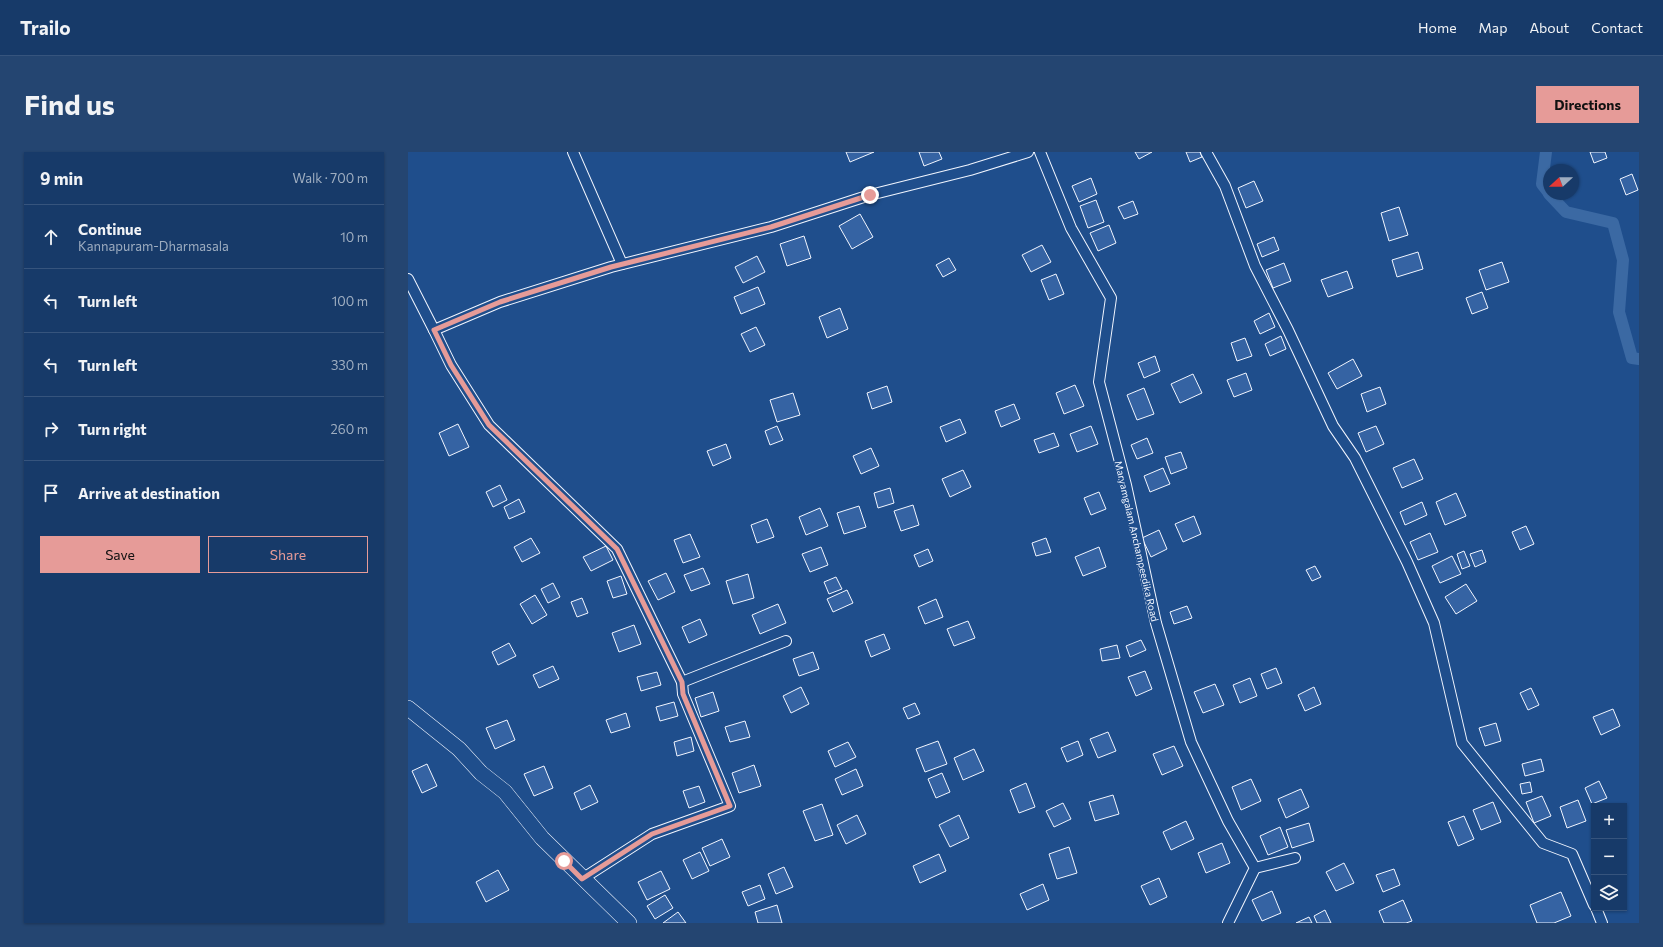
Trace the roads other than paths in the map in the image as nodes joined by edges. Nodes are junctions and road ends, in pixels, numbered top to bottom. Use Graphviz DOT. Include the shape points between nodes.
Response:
graph roads {
  1 [pos="573,152"];
  2 [pos="1028,152"];
  3 [pos="1040,152"];
  4 [pos="1206,152"];
  5 [pos="622,264"];
  6 [pos="408,279"];
  7 [pos="434,330"];
  8 [pos="786,641"];
  9 [pos="682,682"];
  10 [pos="408,708"];
  11 [pos="1295,858"];
  12 [pos="1255,868"];
  13 [pos="582,879"];
  14 [pos="1591,898"];
  15 [pos="1597,911"];
  16 [pos="629,923"];
  17 [pos="1228,923"];
  18 [pos="1602,923"];
  1 -- 5 [label="street"];
  2 -- 5 [label="street" via="970,170 870,195 771,227"];
  3 -- 12 [label="street, Maryamgalam Anchampeedika Road" via="1072,228 1111,298 1100,382 1156,622 1191,742 1228,821"];
  4 -- 14 [label="street" via="1225,186 1255,266 1333,426 1355,458 1434,623 1462,743 1543,842 1572,854"];
  5 -- 7 [label="street" via="500,302"];
  6 -- 7 [label="street"];
  7 -- 9 [label="street" via="451,365 489,425 617,549"];
  8 -- 9 [label="street"];
  9 -- 13 [label="street" via="683,694 730,806 652,834"];
  10 -- 13 [label="main road" via="458,749 504,792 542,838"];
  11 -- 12 [label="street"];
  12 -- 17 [label="street"];
  13 -- 16 [label="main road"];
  15 -- 18 [label="street"];
}
